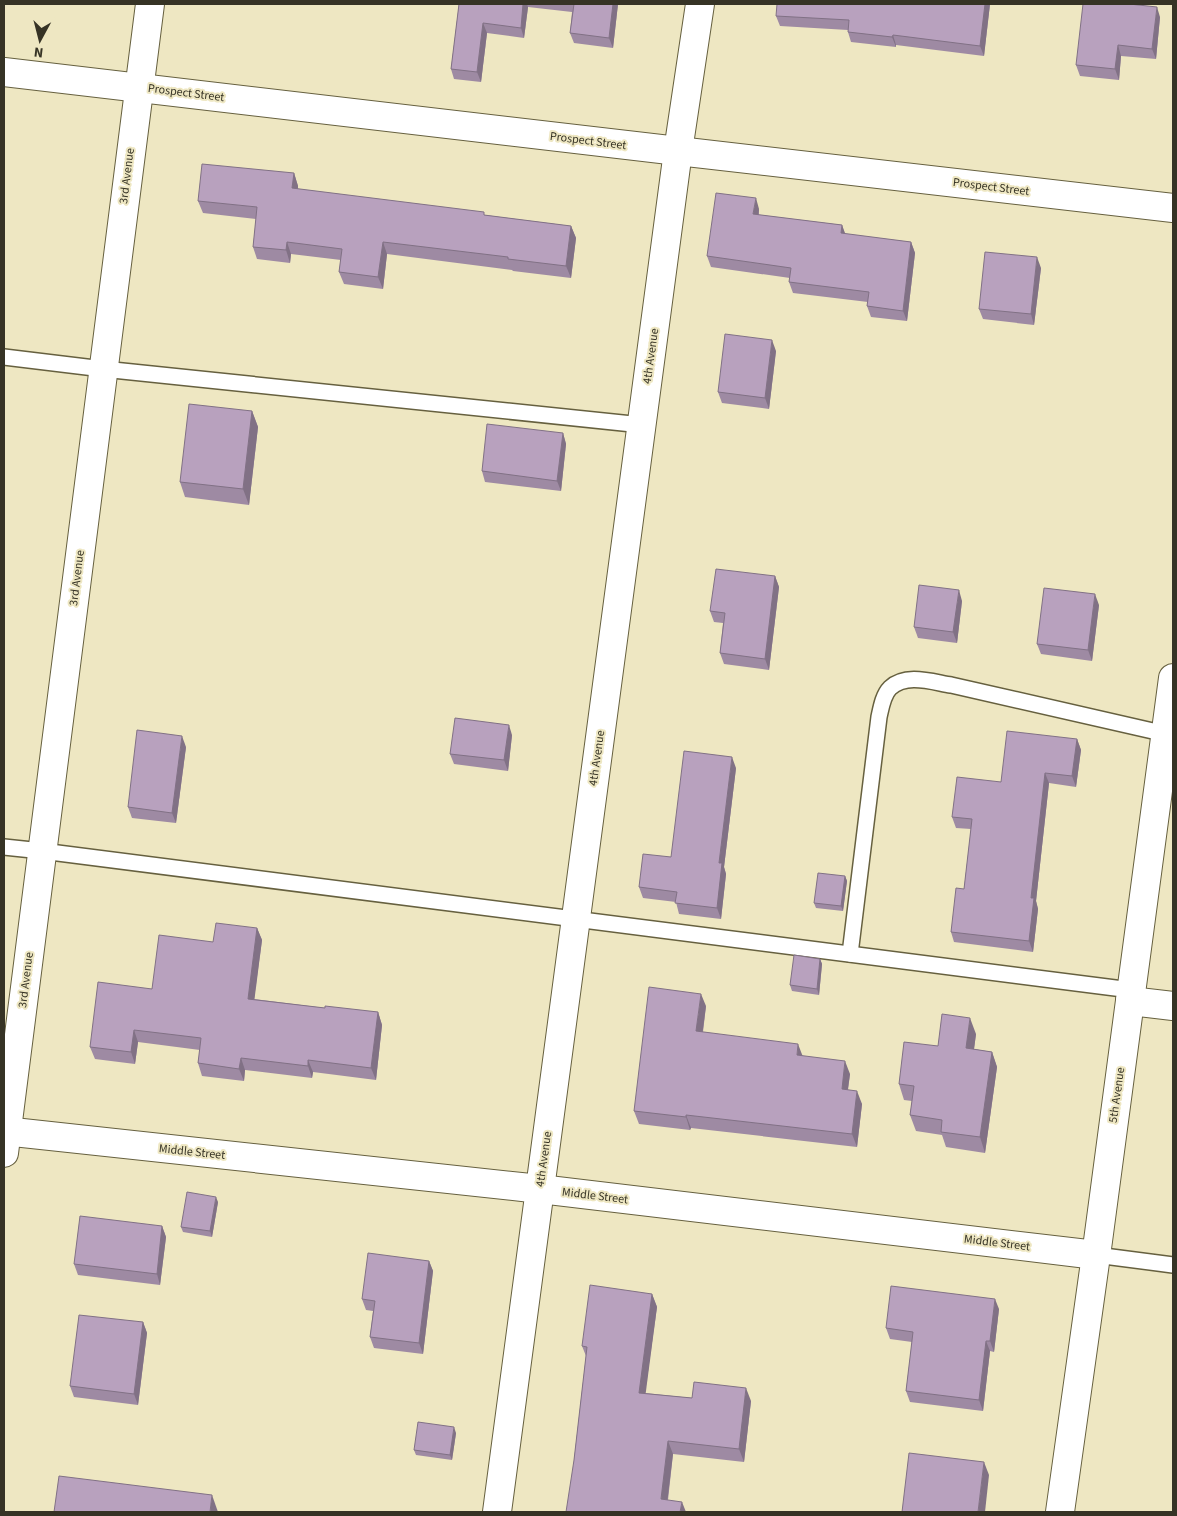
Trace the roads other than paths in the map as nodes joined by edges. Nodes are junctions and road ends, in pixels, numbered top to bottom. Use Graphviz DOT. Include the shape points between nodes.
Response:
graph roads {
  1 [pos="150,4"];
  2 [pos="700,4"];
  3 [pos="4,72"];
  4 [pos="138,87"];
  5 [pos="678,151"];
  6 [pos="1173,208"];
  7 [pos="4,357"];
  8 [pos="103,370"];
  9 [pos="642,425"];
  10 [pos="1173,678"];
  11 [pos="1166,734"];
  12 [pos="4,847"];
  13 [pos="42,851"];
  14 [pos="576,919"];
  15 [pos="850,954"];
  16 [pos="1131,996"];
  17 [pos="1173,1006"];
  18 [pos="5,1139"];
  19 [pos="540,1189"];
  20 [pos="1096,1255"];
  21 [pos="1173,1265"];
  22 [pos="496,1512"];
  23 [pos="1060,1512"];
  1 -- 4 [label="street, 3rd Avenue"];
  2 -- 5 [label="street, 4th Avenue"];
  3 -- 4 [label="street, Prospect Street"];
  4 -- 5 [label="street, Prospect Street"];
  4 -- 8 [label="street, 3rd Avenue"];
  5 -- 6 [label="street, Prospect Street"];
  5 -- 9 [label="street, 4th Avenue"];
  7 -- 8 [label="lane"];
  8 -- 9 [label="lane"];
  8 -- 13 [label="street, 3rd Avenue"];
  9 -- 14 [label="street, 4th Avenue"];
  10 -- 11 [label="street, 5th Avenue"];
  11 -- 15 [label="lane" via="921,680 902,681 889,688 879,717"];
  11 -- 16 [label="street, 5th Avenue"];
  12 -- 13 [label="lane"];
  13 -- 14 [label="lane"];
  13 -- 18 [label="street, 3rd Avenue"];
  14 -- 15 [label="lane"];
  14 -- 19 [label="street, 4th Avenue"];
  15 -- 16 [label="lane"];
  16 -- 17 [label="street"];
  16 -- 20 [label="street, 5th Avenue"];
  18 -- 19 [label="street, Middle Street"];
  19 -- 20 [label="street, Middle Street"];
  19 -- 22 [label="street, 4th Avenue"];
  20 -- 21 [label="lane"];
  20 -- 23 [label="street, 5th Avenue"];
}
